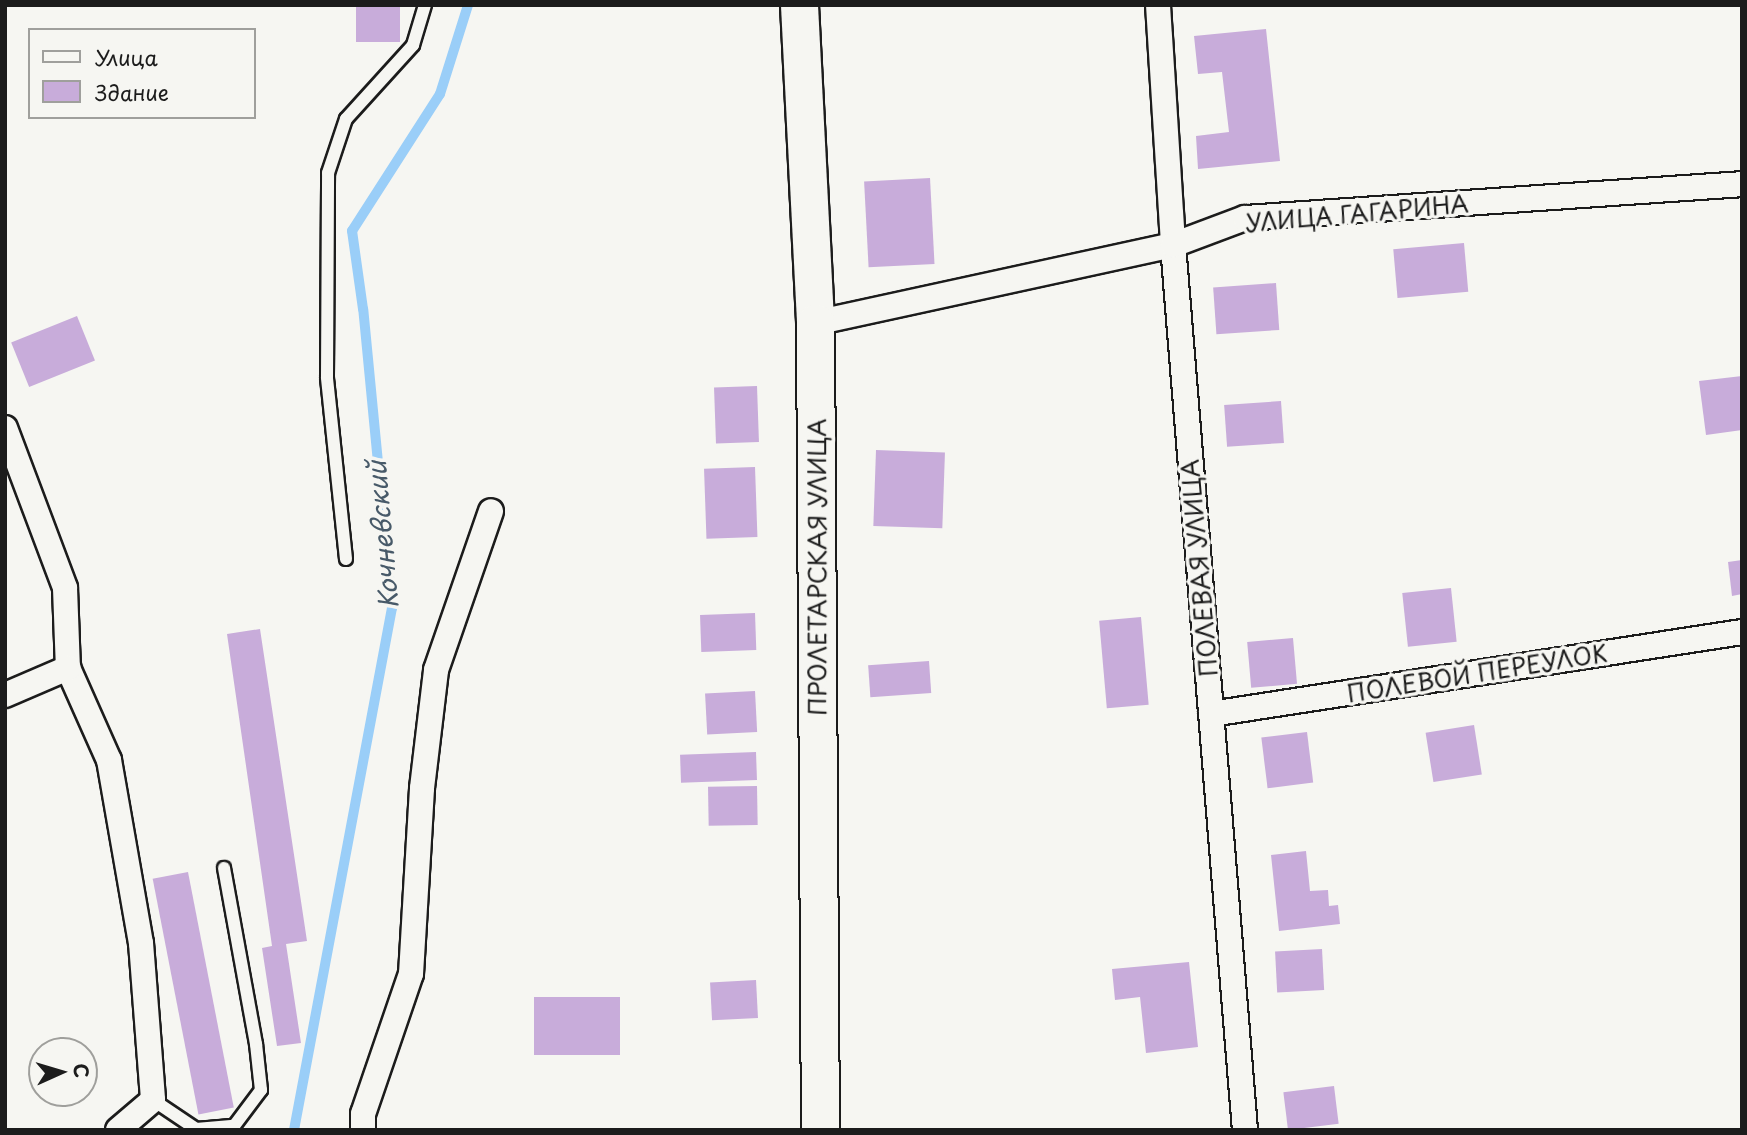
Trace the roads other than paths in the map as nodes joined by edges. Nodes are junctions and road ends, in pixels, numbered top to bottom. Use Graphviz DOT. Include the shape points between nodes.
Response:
graph roads {
  1 [pos="425,5"];
  2 [pos="799,5"];
  3 [pos="1158,5"];
  4 [pos="1742,184"];
  5 [pos="1173,245"];
  6 [pos="815,323"];
  7 [pos="5,428"];
  8 [pos="491,511"];
  9 [pos="346,559"];
  10 [pos="1742,632"];
  11 [pos="68,668"];
  12 [pos="5,695"];
  13 [pos="1211,714"];
  14 [pos="224,867"];
  15 [pos="153,1100"];
  16 [pos="118,1130"];
  17 [pos="363,1130"];
  18 [pos="820,1130"];
  19 [pos="1245,1130"];
  1 -- 9 [label="lane" via="413,45 346,119 328,173 327,377"];
  2 -- 6 [label="street, ПРОЛЕТАРСКАЯ УЛИЦА"];
  3 -- 5 [label="street, ПОЛЕВАЯ УЛИЦА"];
  4 -- 5 [label="street, УЛИЦА ГАГАРИНА" via="1245,218"];
  5 -- 6 [label="street, УЛИЦА ГАГАРИНА"];
  5 -- 13 [label="street, ПОЛЕВАЯ УЛИЦА"];
  6 -- 18 [label="street, ПРОЛЕТАРСКАЯ УЛИЦА"];
  7 -- 11 [label="street" via="65,588"];
  8 -- 17 [label="street" via="436,670 422,788 411,974 363,1114"];
  10 -- 13 [label="street, ПОЛЕВОЙ ПЕРЕУЛОК"];
  11 -- 12 [label="street"];
  11 -- 15 [label="street" via="109,760 141,943"];
  13 -- 19 [label="street, ПОЛЕВАЯ УЛИЦА"];
  14 -- 15 [label="lane" via="261,1090 234,1126 196,1129"];
  15 -- 16 [label="street"];
}
